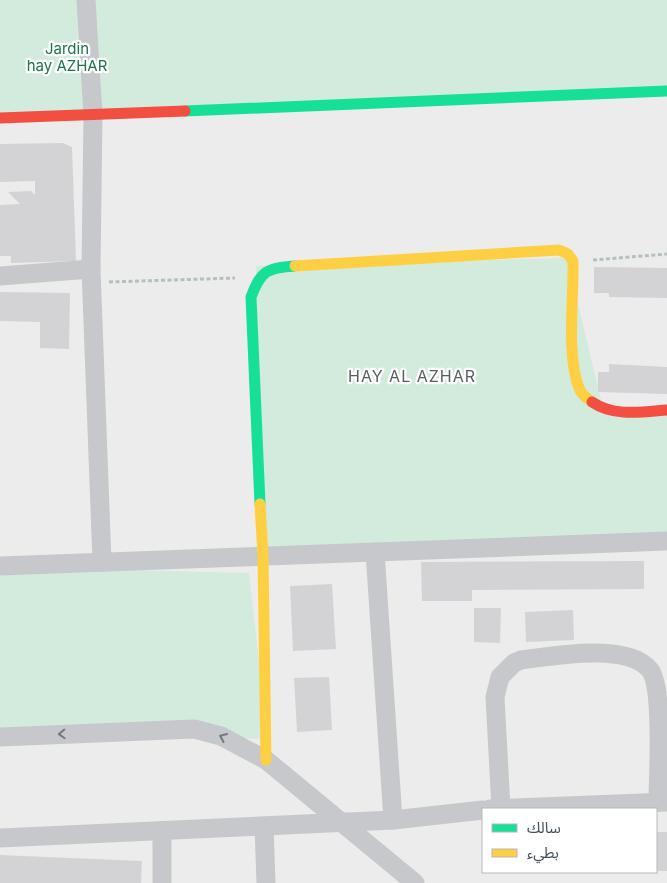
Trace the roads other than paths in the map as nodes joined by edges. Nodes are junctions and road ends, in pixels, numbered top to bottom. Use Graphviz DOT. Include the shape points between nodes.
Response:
graph roads {
  1 [pos="86,0"];
  2 [pos="667,91"];
  3 [pos="93,115"];
  4 [pos="0,118"];
  5 [pos="0,276"];
  6 [pos="91,276"];
  7 [pos="667,410"];
  8 [pos="667,540"];
  9 [pos="375,552"];
  10 [pos="263,556"];
  11 [pos="102,562"];
  12 [pos="0,566"];
  13 [pos="0,737"];
  14 [pos="266,760"];
  15 [pos="663,802"];
  16 [pos="491,808"];
  17 [pos="516,808"];
  18 [pos="482,810"];
  19 [pos="393,820"];
  20 [pos="341,822"];
  21 [pos="264,826"];
  22 [pos="162,830"];
  23 [pos="0,838"];
  24 [pos="162,883"];
  25 [pos="266,883"];
  26 [pos="415,883"];
  1 -- 3 [label="street"];
  2 -- 3 [label="street"];
  3 -- 4 [label="street"];
  3 -- 6 [label="street"];
  5 -- 6 [label="street"];
  6 -- 11 [label="street"];
  7 -- 10 [label="street" via="635,412 603,408 579,389 575,367 573,261 571,256 559,250 284,267 265,272 258,278 251,297"];
  8 -- 9 [label="street"];
  9 -- 10 [label="street"];
  9 -- 19 [label="street"];
  10 -- 11 [label="street"];
  10 -- 14 [label="street"];
  11 -- 12 [label="street"];
  14 -- 13 [label="street, one-way" via="221,736 194,729"];
  14 -- 20 [label="street"];
  15 -- 16 [label="street" via="654,678 650,670 628,657 590,654 521,660 500,677 495,697"];
  15 -- 17 [label="street"];
  18 -- 19 [label="street"];
  19 -- 20 [label="street"];
  20 -- 21 [label="street"];
  20 -- 26 [label="street"];
  21 -- 22 [label="street"];
  21 -- 25 [label="street"];
  22 -- 23 [label="street"];
  22 -- 24 [label="street"];
}
